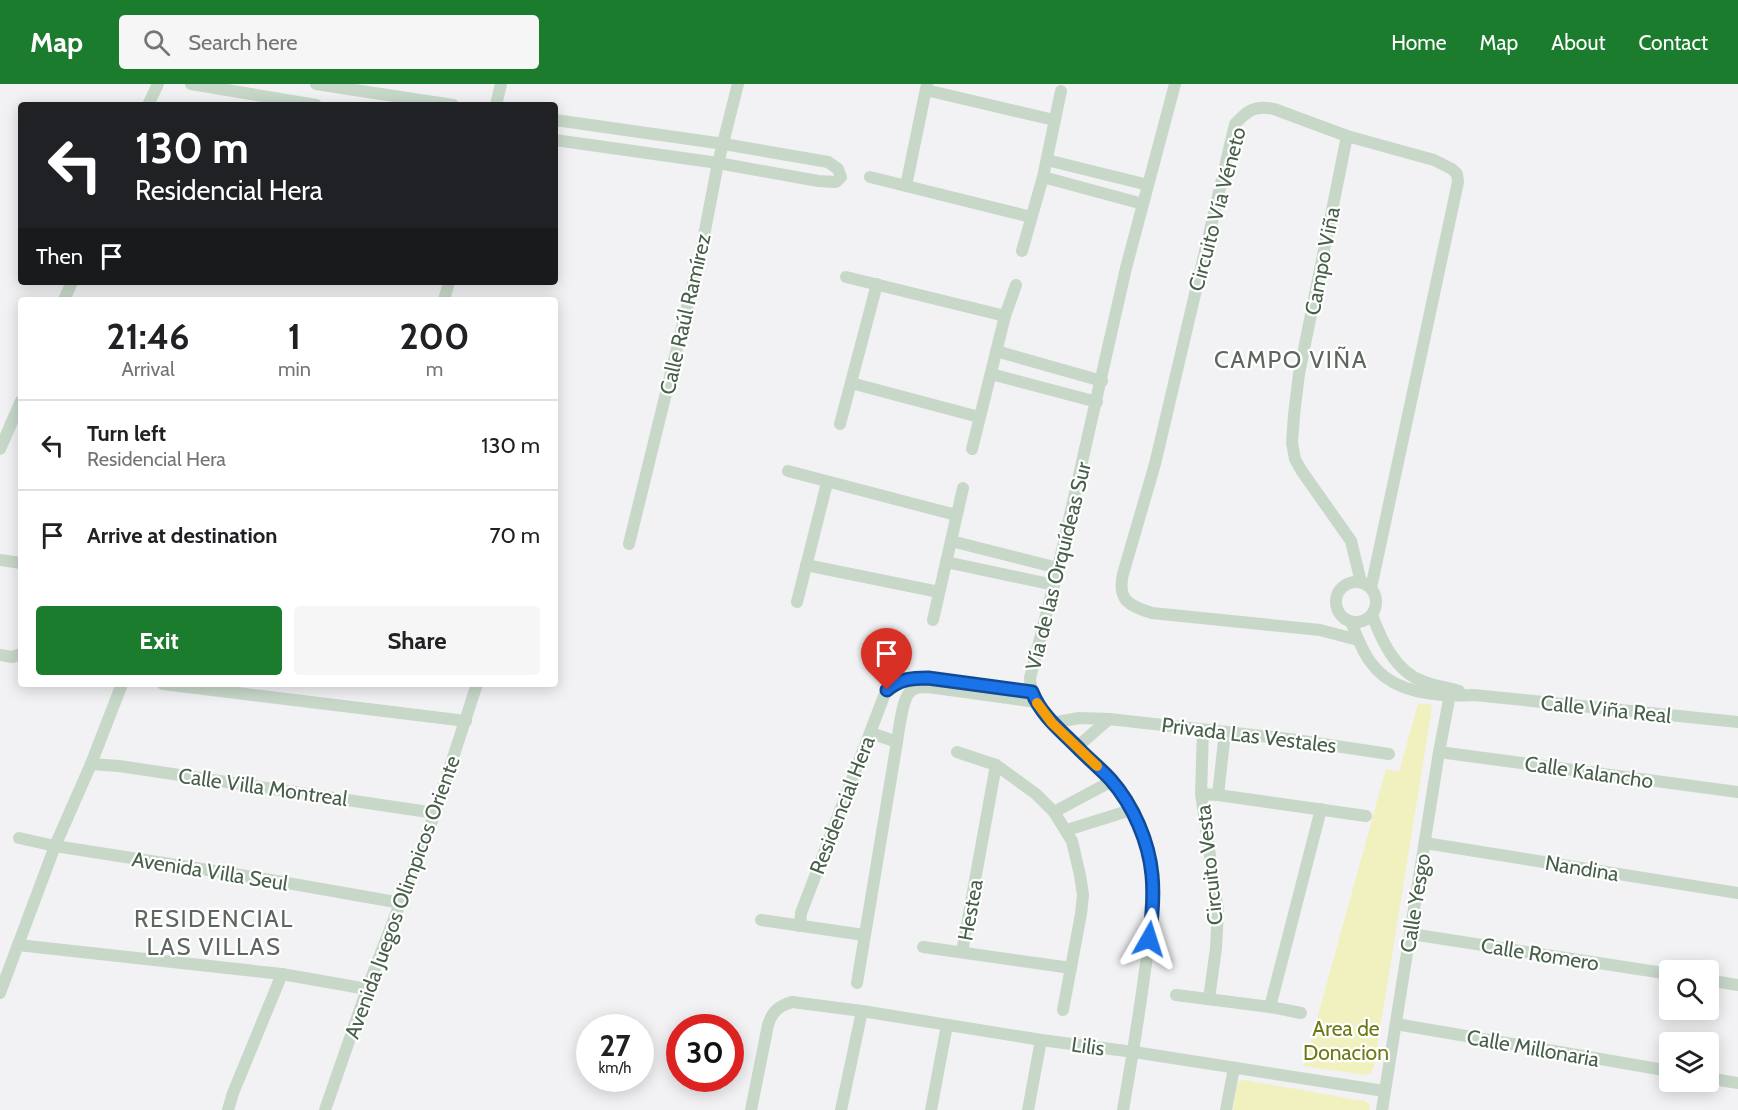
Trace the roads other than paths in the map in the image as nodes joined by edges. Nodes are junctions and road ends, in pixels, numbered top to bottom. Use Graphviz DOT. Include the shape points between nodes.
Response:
graph roads {
  1 [pos="158,84"];
  2 [pos="191,84"];
  3 [pos="316,84"];
  4 [pos="501,84"];
  5 [pos="738,84"];
  6 [pos="1174,84"];
  7 [pos="927,87"];
  8 [pos="1060,91"];
  9 [pos="149,102"];
  10 [pos="298,102"];
  11 [pos="433,102"];
  12 [pos="497,102"];
  13 [pos="558,120"];
  14 [pos="1054,120"];
  15 [pos="1347,136"];
  16 [pos="558,140"];
  17 [pos="724,144"];
  18 [pos="1047,160"];
  19 [pos="718,163"];
  20 [pos="870,177"];
  21 [pos="1043,177"];
  22 [pos="1148,184"];
  23 [pos="906,186"];
  24 [pos="1143,204"];
  25 [pos="1031,217"];
  26 [pos="1022,251"];
  27 [pos="846,277"];
  28 [pos="877,284"];
  29 [pos="1016,285"];
  30 [pos="1005,316"];
  31 [pos="996,351"];
  32 [pos="991,374"];
  33 [pos="1102,381"];
  34 [pos="850,383"];
  35 [pos="1097,402"];
  36 [pos="18,408"];
  37 [pos="979,417"];
  38 [pos="840,424"];
  39 [pos="0,449"];
  40 [pos="972,449"];
  41 [pos="788,471"];
  42 [pos="828,483"];
  43 [pos="963,488"];
  44 [pos="956,515"];
  45 [pos="951,541"];
  46 [pos="629,544"];
  47 [pos="0,560"];
  48 [pos="946,562"];
  49 [pos="18,563"];
  50 [pos="806,565"];
  51 [pos="1058,568"];
  52 [pos="1054,585"];
  53 [pos="1366,585"];
  54 [pos="939,592"];
  55 [pos="797,602"];
  56 [pos="1372,615"];
  57 [pos="933,620"];
  58 [pos="1351,622"];
  59 [pos="1358,640"];
  60 [pos="0,655"];
  61 [pos="18,655"];
  62 [pos="928,683"];
  63 [pos="121,687"];
  64 [pos="188,687"];
  65 [pos="476,687"];
  66 [pos="1450,693"];
  67 [pos="1034,697"];
  68 [pos="1109,719"];
  69 [pos="466,721"];
  70 [pos="1738,722"];
  71 [pos="1052,723"];
  72 [pos="1203,730"];
  73 [pos="1225,732"];
  74 [pos="871,733"];
  75 [pos="897,741"];
  76 [pos="1077,747"];
  77 [pos="957,752"];
  78 [pos="1439,752"];
  79 [pos="1389,754"];
  80 [pos="91,764"];
  81 [pos="996,765"];
  82 [pos="1112,781"];
  83 [pos="1738,792"];
  84 [pos="1201,794"];
  85 [pos="1218,795"];
  86 [pos="1321,809"];
  87 [pos="1131,810"];
  88 [pos="1054,812"];
  89 [pos="435,813"];
  90 [pos="1366,816"];
  91 [pos="1067,830"];
  92 [pos="20,838"];
  93 [pos="1425,843"];
  94 [pos="54,846"];
  95 [pos="1738,893"];
  96 [pos="401,903"];
  97 [pos="761,920"];
  98 [pos="800,926"];
  99 [pos="1411,934"];
  100 [pos="864,935"];
  101 [pos="18,945"];
  102 [pos="923,947"];
  103 [pos="962,952"];
  104 [pos="1071,968"];
  105 [pos="1659,972"];
  106 [pos="282,974"];
  107 [pos="1719,982"];
  108 [pos="856,983"];
  109 [pos="1738,985"];
  110 [pos="367,989"];
  111 [pos="0,993"];
  112 [pos="1176,995"];
  113 [pos="1209,999"];
  114 [pos="1270,1007"];
  115 [pos="1063,1010"];
  116 [pos="862,1011"];
  117 [pos="1301,1013"];
  118 [pos="947,1024"];
  119 [pos="1396,1024"];
  120 [pos="1041,1040"];
  121 [pos="1134,1052"];
  122 [pos="1234,1068"];
  123 [pos="1659,1069"];
  124 [pos="1719,1080"];
  125 [pos="1738,1083"];
  126 [pos="1384,1091"];
  127 [pos="228,1110"];
  128 [pos="325,1110"];
  129 [pos="751,1110"];
  130 [pos="841,1110"];
  131 [pos="931,1110"];
  132 [pos="1028,1110"];
  133 [pos="1123,1110"];
  134 [pos="1226,1110"];
  135 [pos="1382,1110"];
  1 -- 9 [label="street"];
  2 -- 10 [label="street"];
  3 -- 11 [label="street"];
  4 -- 12 [label="street"];
  5 -- 17 [label="street, Calle Raúl Ramírez"];
  6 -- 22 [label="street, Vía de las Orquídeas Sur"];
  7 -- 14 [label="street"];
  7 -- 23 [label="street"];
  8 -- 14 [label="street"];
  13 -- 17 [label="street"];
  14 -- 18 [label="street"];
  15 -- 53 [label="street, Campo Viña" via="1299,374 1292,443 1301,470 1351,541"];
  15 -- 53 [label="street, Circuito Vía Véneto" via="1434,160 1452,169 1458,182"];
  15 -- 59 [label="street, Circuito Vía Véneto" via="1263,106 1243,115 1235,124 1155,464 1121,585 1129,603 1152,613 1320,630"];
  16 -- 19 [label="street"];
  17 -- 19 [label="street, Calle Raúl Ramírez"];
  17 -- 19 [label="street" via="828,162 838,169 840,178 836,182 818,181"];
  18 -- 21 [label="street"];
  18 -- 22 [label="street"];
  19 -- 46 [label="street, Calle Raúl Ramírez" via="702,246"];
  20 -- 23 [label="street"];
  21 -- 24 [label="street"];
  21 -- 25 [label="street"];
  22 -- 24 [label="street, Vía de las Orquídeas Sur"];
  23 -- 25 [label="street"];
  24 -- 33 [label="street, Vía de las Orquídeas Sur"];
  25 -- 26 [label="street"];
  27 -- 28 [label="street"];
  28 -- 30 [label="street"];
  28 -- 34 [label="street"];
  29 -- 30 [label="street"];
  30 -- 31 [label="street"];
  31 -- 32 [label="street"];
  31 -- 33 [label="street"];
  32 -- 35 [label="street"];
  32 -- 37 [label="street"];
  33 -- 35 [label="street, Vía de las Orquídeas Sur"];
  34 -- 37 [label="street"];
  34 -- 38 [label="street"];
  35 -- 51 [label="street, Vía de las Orquídeas Sur"];
  36 -- 39 [label="street"];
  37 -- 40 [label="street"];
  41 -- 42 [label="street"];
  42 -- 44 [label="street"];
  42 -- 50 [label="street"];
  43 -- 44 [label="street"];
  44 -- 45 [label="street"];
  45 -- 48 [label="street"];
  45 -- 51 [label="street"];
  47 -- 49 [label="street"];
  48 -- 52 [label="street"];
  48 -- 54 [label="street"];
  50 -- 54 [label="street"];
  50 -- 55 [label="street"];
  51 -- 52 [label="street, Vía de las Orquídeas Sur"];
  52 -- 67 [label="street, Vía de las Orquídeas Sur" via="1031,671"];
  53 -- 56 [label="street" via="1377,601"];
  53 -- 58 [label="street" via="1347,584 1337,596 1337,610"];
  54 -- 57 [label="street"];
  56 -- 58 [label="street" via="1363,622"];
  56 -- 66 [label="street" via="1380,637 1404,670"];
  58 -- 59 [label="street"];
  59 -- 66 [label="street" via="1371,663 1389,680 1411,689"];
  60 -- 61 [label="street"];
  62 -- 67 [label="street, Residencial Hera"];
  62 -- 74 [label="street, Residencial Hera" via="910,679 889,687"];
  62 -- 75 [label="street, Residencial Hera" via="909,694"];
  63 -- 80 [label="street"];
  64 -- 69 [label="street"];
  65 -- 69 [label="street, Avenida Juegos Olimpicos Oriente"];
  66 -- 70 [label="street, Calle Viña Real"];
  66 -- 78 [label="street, Calle Yesgo"];
  67 -- 71 [label="street, Vía de las Orquídeas Sur"];
  68 -- 71 [label="street, Privada Las Vestales" via="1079,718"];
  68 -- 72 [label="street, Privada Las Vestales"];
  68 -- 76 [label="street"];
  69 -- 89 [label="street, Avenida Juegos Olimpicos Oriente"];
  71 -- 76 [label="street, Vía de las Orquídeas Sur"];
  72 -- 73 [label="street, Privada Las Vestales"];
  72 -- 84 [label="street, Circuito Vesta"];
  73 -- 79 [label="street, Privada Las Vestales"];
  73 -- 85 [label="street"];
  74 -- 75 [label="street"];
  74 -- 98 [label="street, Residencial Hera" via="801,913"];
  75 -- 100 [label="street, Residencial Hera"];
  76 -- 82 [label="street, Vía de las Orquídeas Sur"];
  77 -- 81 [label="street"];
  78 -- 83 [label="street, Calle Kalancho"];
  78 -- 93 [label="street, Calle Yesgo"];
  80 -- 89 [label="street, Calle Villa Montreal"];
  80 -- 94 [label="street"];
  81 -- 88 [label="street"];
  81 -- 103 [label="street, Hestea"];
  82 -- 87 [label="street, Vía de las Orquídeas Sur"];
  82 -- 88 [label="street"];
  84 -- 85 [label="street"];
  84 -- 113 [label="street, Circuito Vesta" via="1218,911"];
  85 -- 86 [label="street"];
  86 -- 90 [label="street"];
  86 -- 114 [label="street"];
  87 -- 91 [label="street"];
  87 -- 121 [label="street, Vía de las Orquídeas Sur" via="1147,850 1152,876 1152,916"];
  88 -- 91 [label="street"];
  89 -- 96 [label="street, Avenida Juegos Olimpicos Oriente"];
  91 -- 104 [label="street" via="1083,894"];
  92 -- 94 [label="street, Avenida Villa Seul"];
  93 -- 95 [label="street, Nandina"];
  93 -- 99 [label="street, Calle Yesgo"];
  94 -- 96 [label="street, Avenida Villa Seul"];
  94 -- 101 [label="street"];
  96 -- 110 [label="street, Avenida Juegos Olimpicos Oriente"];
  97 -- 98 [label="street"];
  98 -- 100 [label="street"];
  99 -- 105 [label="street, Calle Romero"];
  99 -- 119 [label="street, Calle Yesgo"];
  100 -- 108 [label="street, Residencial Hera"];
  101 -- 106 [label="street"];
  101 -- 111 [label="street"];
  102 -- 103 [label="street"];
  103 -- 104 [label="street, Hestea"];
  104 -- 115 [label="street"];
  106 -- 110 [label="street"];
  106 -- 127 [label="street"];
  107 -- 109 [label="street"];
  110 -- 128 [label="street, Avenida Juegos Olimpicos Oriente"];
  112 -- 113 [label="street"];
  113 -- 114 [label="street"];
  114 -- 117 [label="street"];
  116 -- 118 [label="street, Lilis"];
  116 -- 129 [label="street, Lilis" via="792,1002 771,1015"];
  116 -- 130 [label="street"];
  118 -- 120 [label="street, Lilis"];
  118 -- 131 [label="street"];
  119 -- 123 [label="street, Calle Millonaria"];
  119 -- 126 [label="street, Calle Yesgo"];
  120 -- 121 [label="street, Lilis"];
  120 -- 132 [label="street"];
  121 -- 122 [label="street, Lilis"];
  121 -- 133 [label="street, Vía de las Orquídeas Sur"];
  122 -- 126 [label="street, Lilis"];
  122 -- 134 [label="street"];
  124 -- 125 [label="street"];
  126 -- 135 [label="street, Calle Yesgo"];
}
